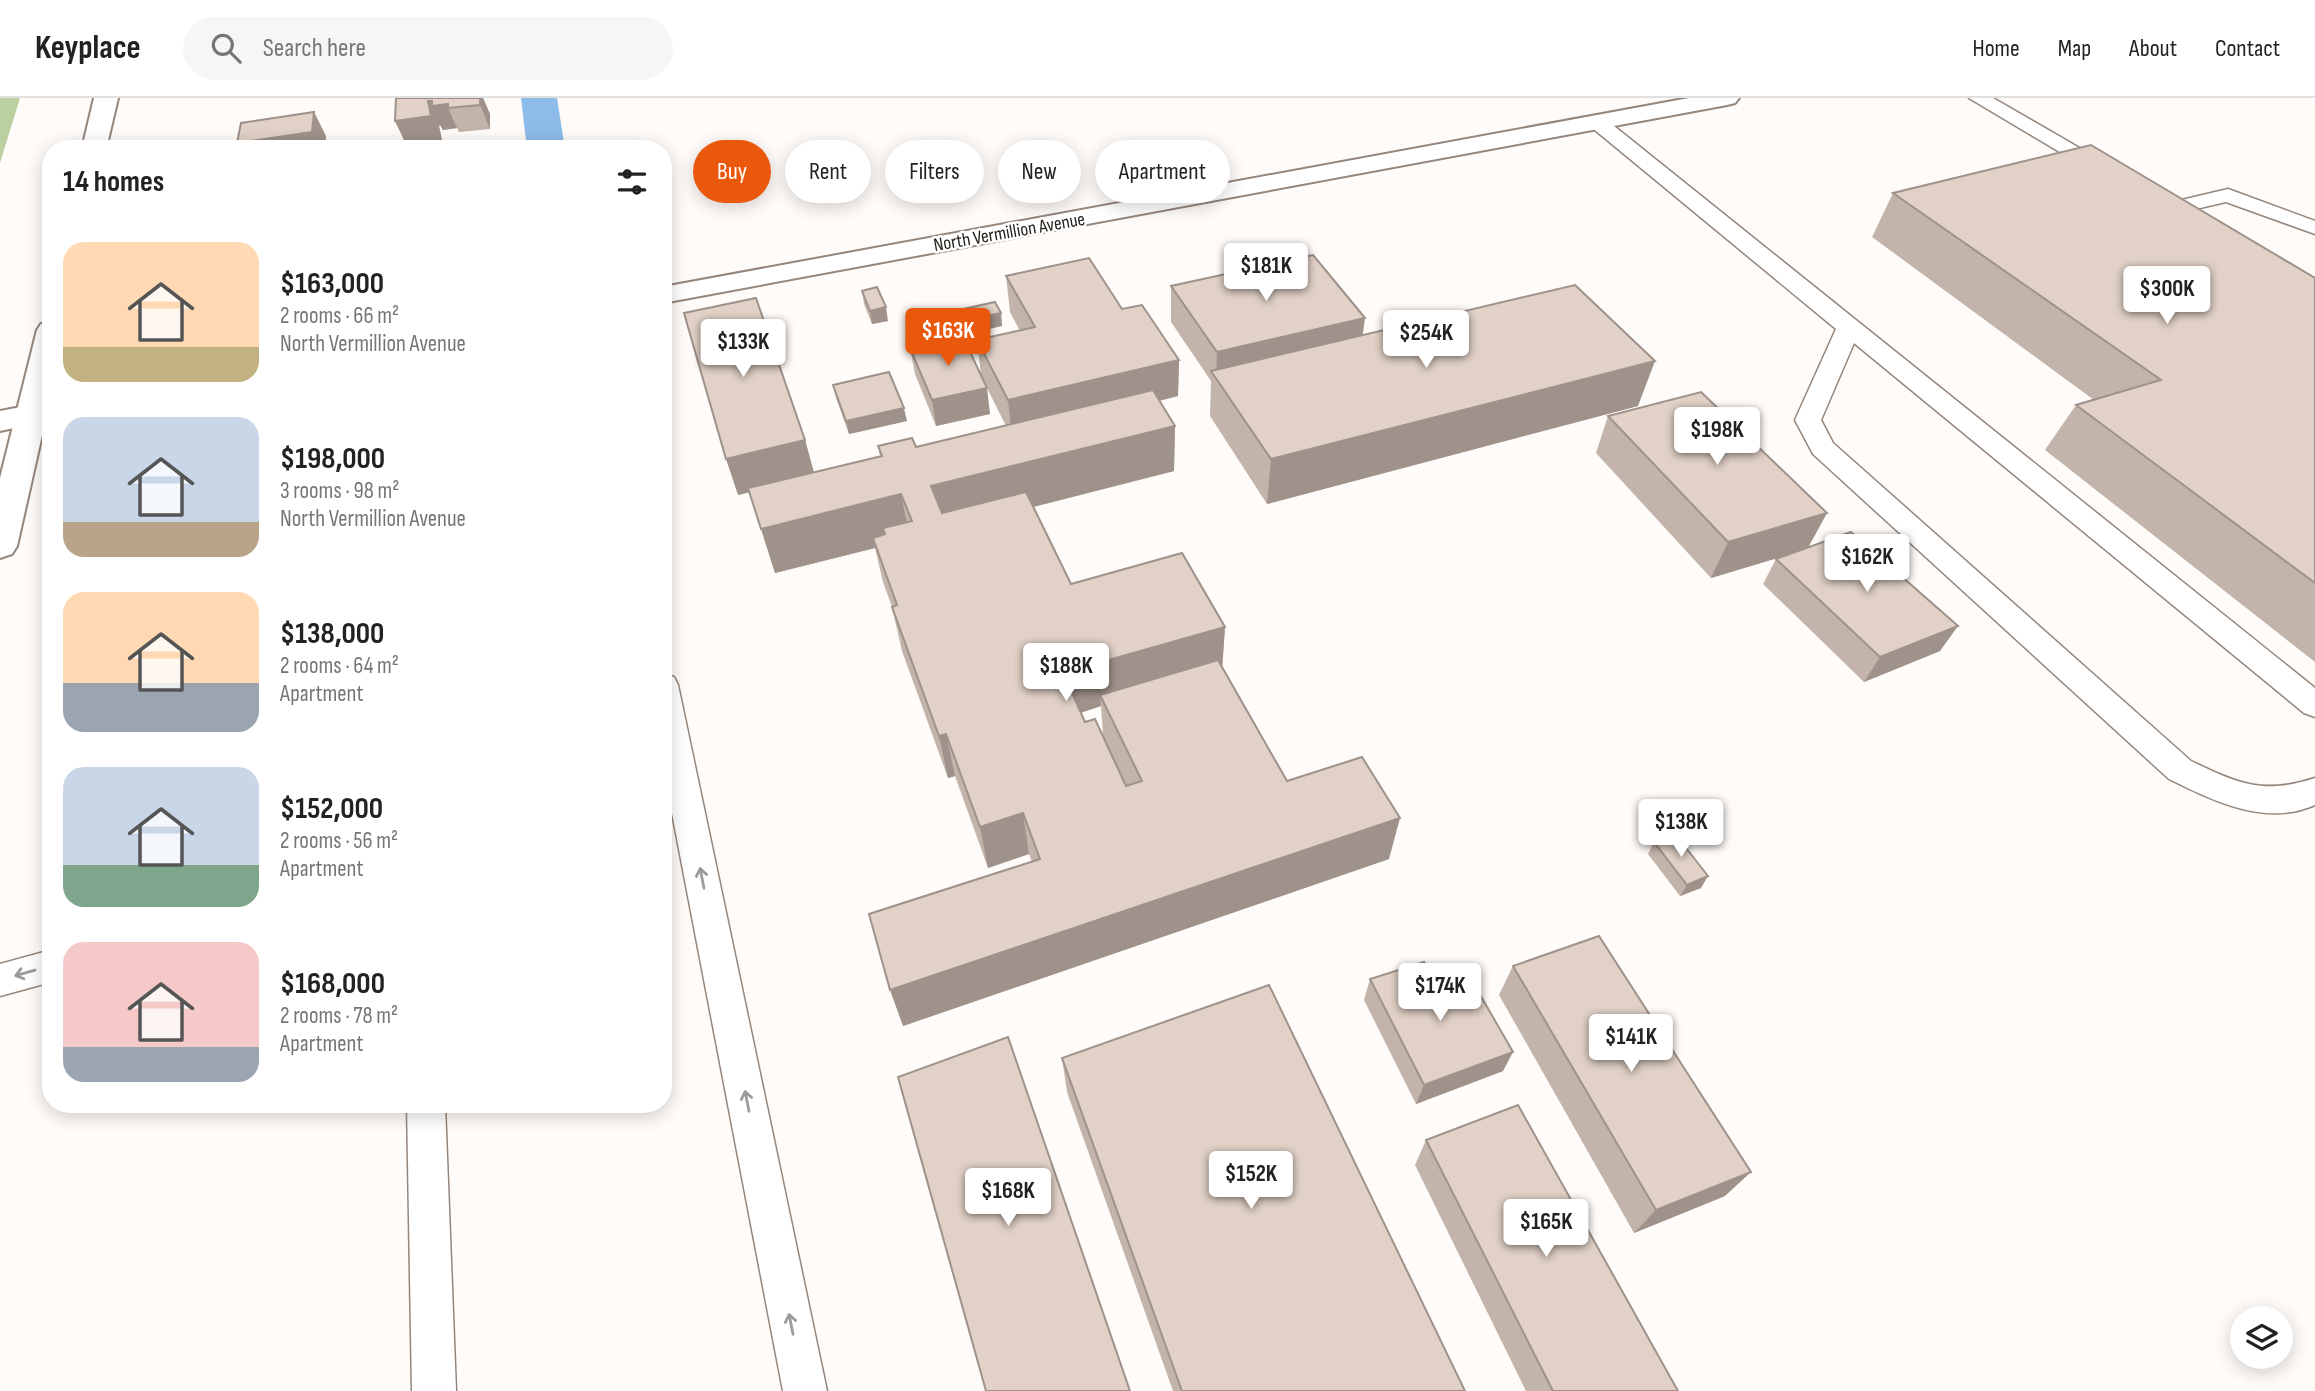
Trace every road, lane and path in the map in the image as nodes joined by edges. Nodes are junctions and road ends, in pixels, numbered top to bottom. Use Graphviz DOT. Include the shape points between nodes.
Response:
graph roads {
  1 [pos="106,98"];
  2 [pos="1727,98"];
  3 [pos="1979,98"];
  4 [pos="1597,122"];
  5 [pos="96,140"];
  6 [pos="2170,209"];
  7 [pos="2192,222"];
  8 [pos="2315,228"];
  9 [pos="672,293"];
  10 [pos="1849,327"];
  11 [pos="42,362"];
  12 [pos="27,416"];
  13 [pos="0,546"];
  14 [pos="2315,705"];
  15 [pos="673,785"];
  16 [pos="2315,791"];
  17 [pos="42,968"];
  18 [pos="0,980"];
  19 [pos="426,1113"];
  20 [pos="434,1391"];
  21 [pos="805,1391"];
  1 -- 5 [label="street"];
  2 -- 4 [label="street, North Vermillion Avenue"];
  3 -- 6 [label="lane"];
  4 -- 9 [label="street, North Vermillion Avenue"];
  4 -- 10 [label="lane"];
  6 -- 7 [label="lane"];
  6 -- 8 [label="lane" via="2228,195"];
  10 -- 14 [label="lane"];
  10 -- 16 [label="lane" via="1808,420 1822,447 2180,770 2225,792 2269,802"];
  11 -- 12 [label="street"];
  12 -- 13 [label="street"];
  21 -- 15 [label="lane, one-way"];
  17 -- 18 [label="lane, one-way"];
  19 -- 20 [label="lane"];
}
